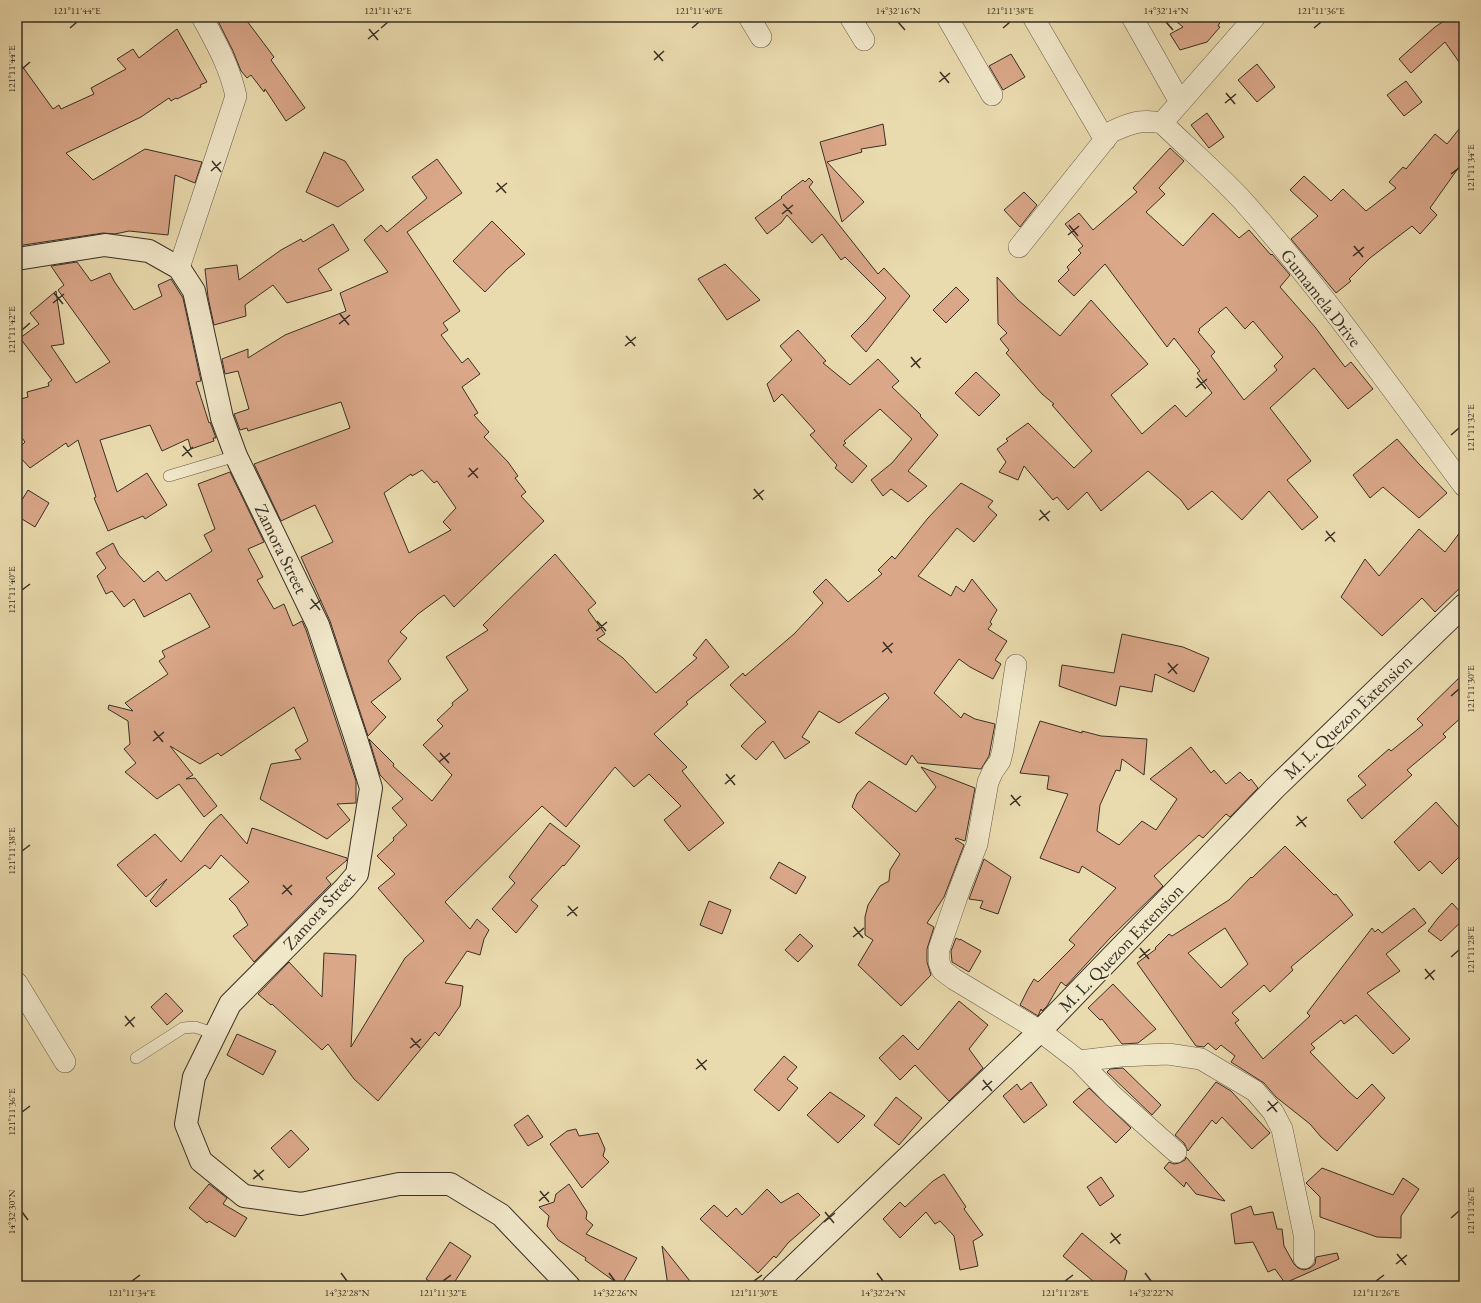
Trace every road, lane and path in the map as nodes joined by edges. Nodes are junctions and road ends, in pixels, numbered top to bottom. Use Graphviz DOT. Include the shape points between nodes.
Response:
graph roads {
  1 [pos="202,17"];
  2 [pos="749,17"];
  3 [pos="850,17"];
  4 [pos="947,17"];
  5 [pos="1033,17"];
  6 [pos="1132,17"];
  7 [pos="1246,21"];
  8 [pos="761,37"];
  9 [pos="864,40"];
  10 [pos="992,96"];
  11 [pos="1180,102"];
  12 [pos="1162,123"];
  13 [pos="1105,140"];
  14 [pos="1019,247"];
  15 [pos="17,259"];
  16 [pos="178,268"];
  17 [pos="236,456"];
  18 [pos="170,476"];
  19 [pos="1464,486"];
  20 [pos="1464,604"];
  21 [pos="1016,665"];
  22 [pos="17,983"];
  23 [pos="1040,1031"];
  24 [pos="216,1034"];
  25 [pos="136,1058"];
  26 [pos="1079,1061"];
  27 [pos="65,1062"];
  28 [pos="1176,1152"];
  29 [pos="1304,1258"];
  30 [pos="570,1286"];
  31 [pos="773,1286"];
  1 -- 16 [label="street" via="225,59 236,96"];
  2 -- 8 [label="street"];
  3 -- 9 [label="street"];
  4 -- 10 [label="street"];
  5 -- 13 [label="street"];
  6 -- 11 [label="street"];
  7 -- 11 [label="street"];
  11 -- 12 [label="street"];
  12 -- 13 [label="street" via="1148,120 1127,124 1111,132"];
  12 -- 19 [label="street, Gumamela Drive" via="1238,196 1319,292"];
  13 -- 14 [label="street"];
  15 -- 16 [label="street, Zamora Street" via="105,245 149,251"];
  16 -- 17 [label="street, Zamora Street" via="194,291 222,418"];
  17 -- 18 [label="lane"];
  17 -- 24 [label="street, Zamora Street" via="318,625 371,788 357,874 230,1004"];
  20 -- 23 [label="street, M. L. Quezon Extension" via="1275,788"];
  21 -- 23 [label="street" via="1000,761 988,782 977,844 944,932 939,949 939,962 942,970 954,979"];
  22 -- 27 [label="street"];
  23 -- 26 [label="street"];
  23 -- 31 [label="street, M. L. Quezon Extension"];
  24 -- 25 [label="lane" via="195,1027 183,1028"];
  24 -- 30 [label="street, Zamora Street" via="194,1076 186,1124 201,1161 244,1196 300,1204 399,1184 450,1184 501,1215"];
  26 -- 28 [label="street" via="1113,1096"];
  26 -- 29 [label="street" via="1168,1054 1201,1059 1255,1092 1273,1112 1282,1129 1304,1234"];
}
